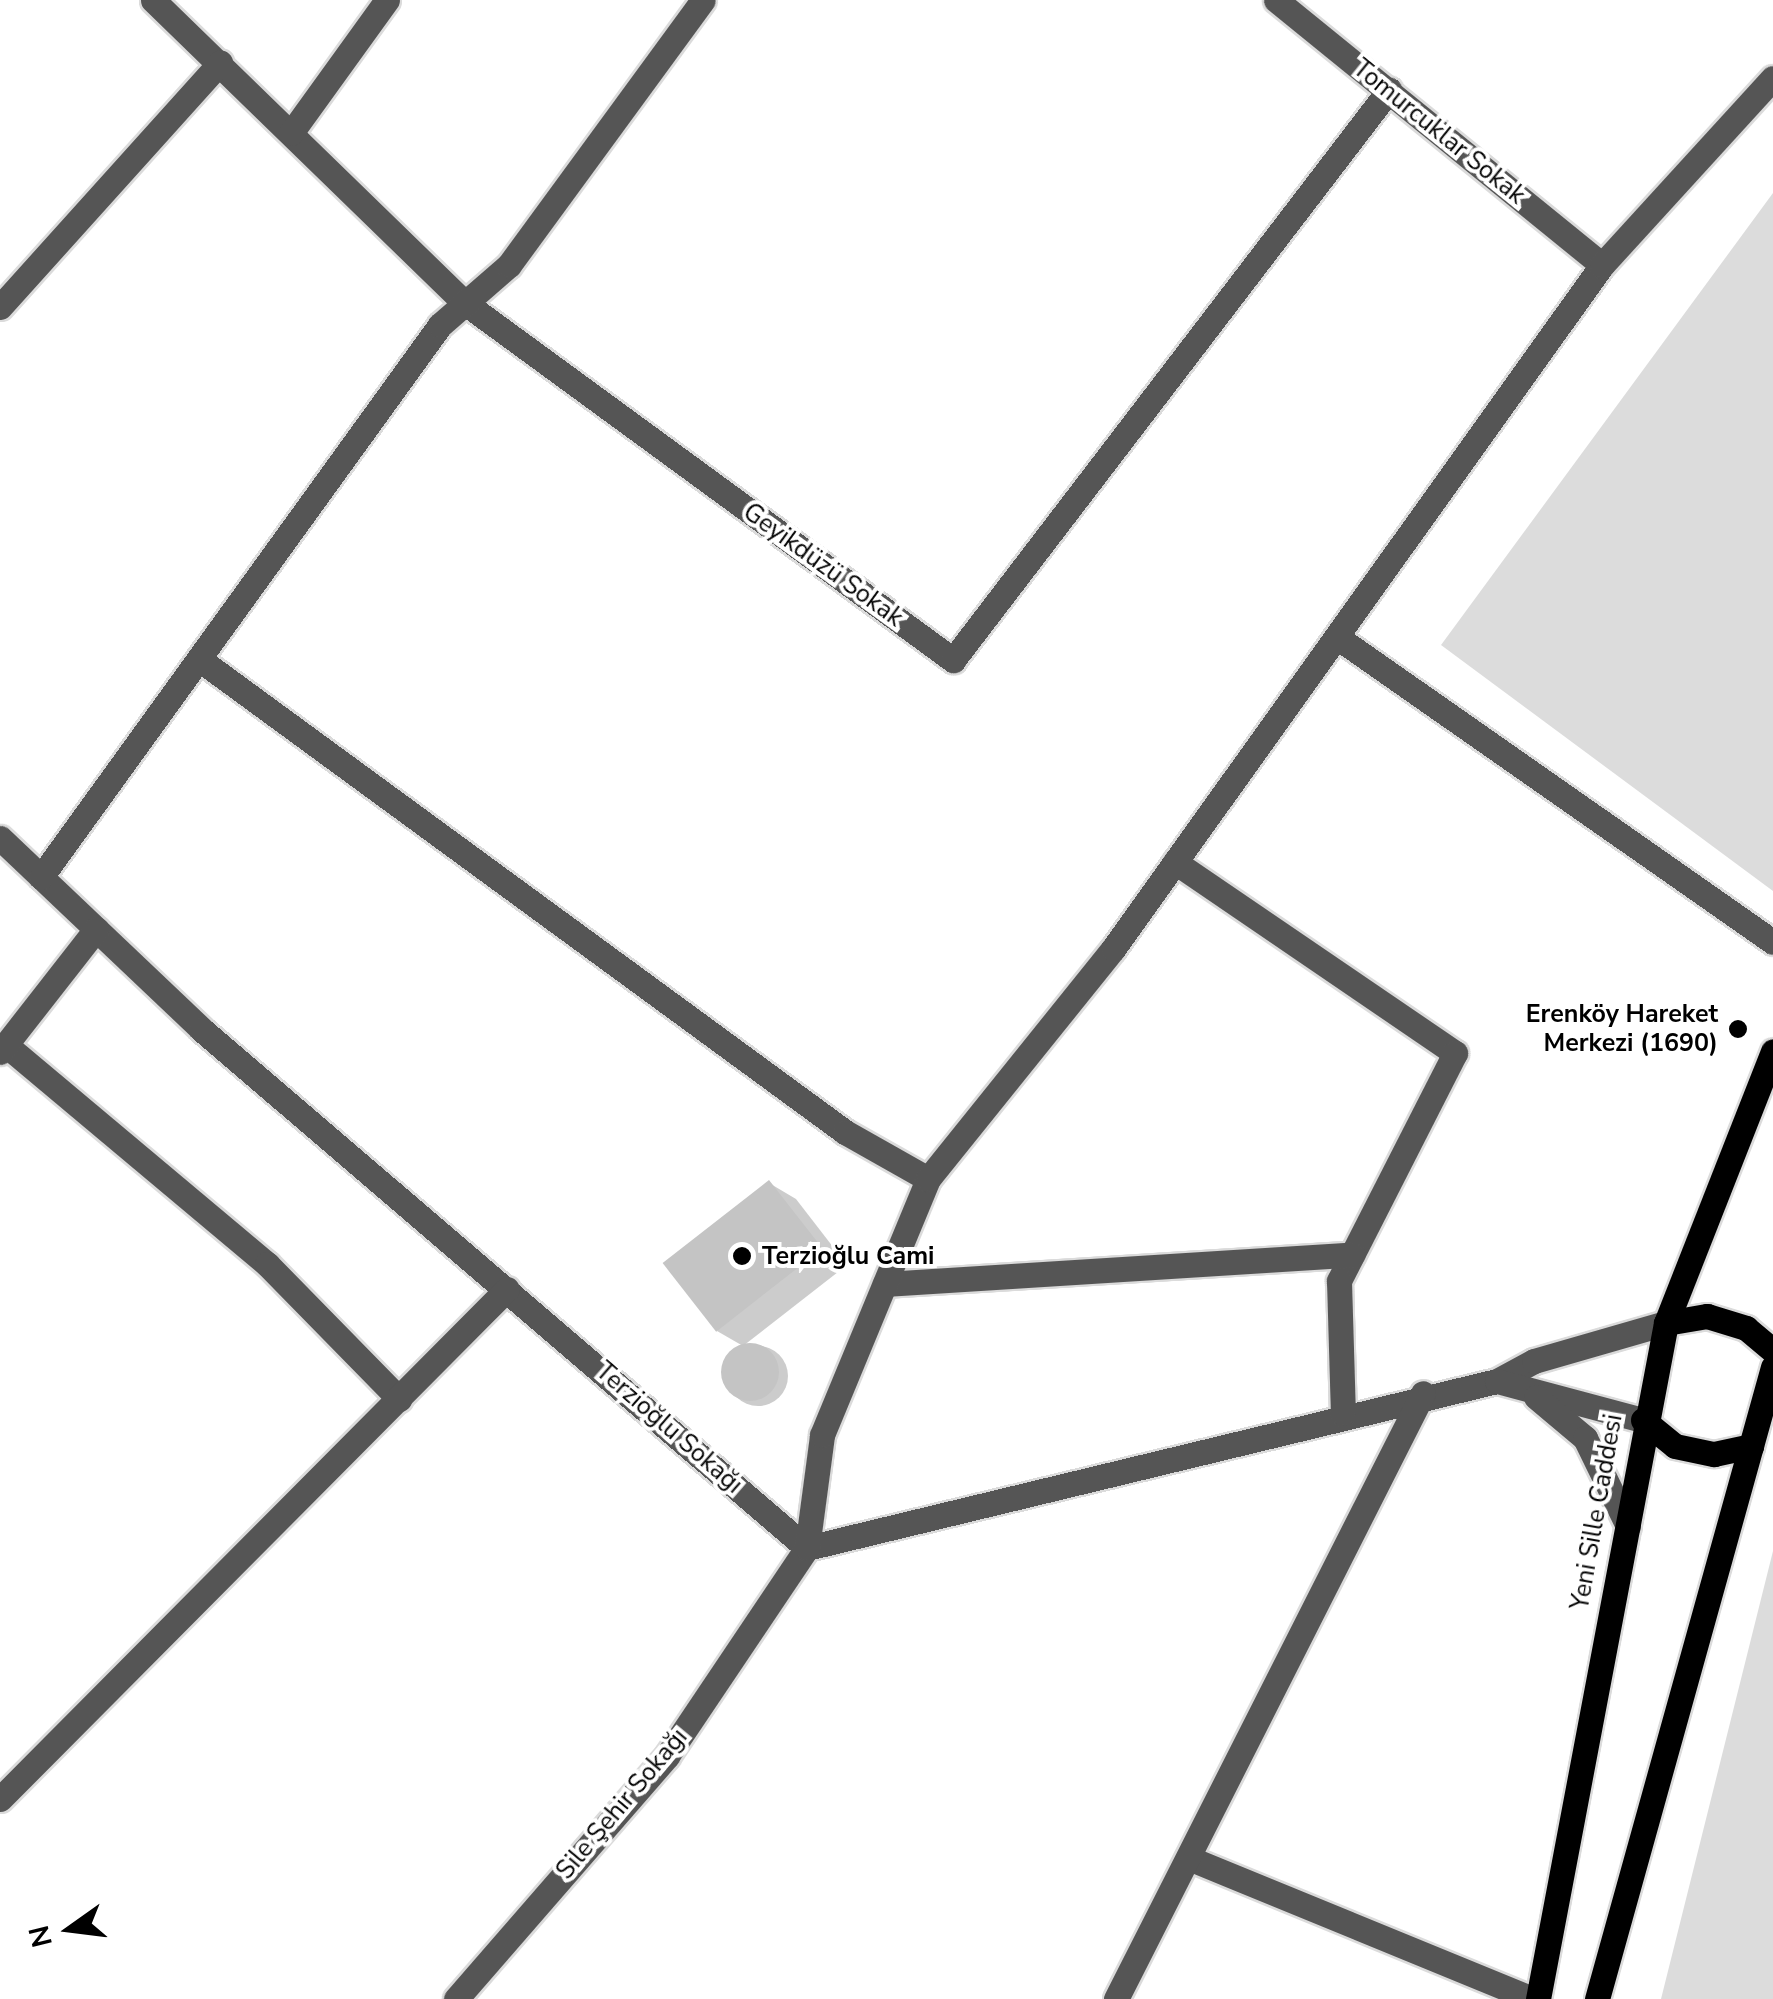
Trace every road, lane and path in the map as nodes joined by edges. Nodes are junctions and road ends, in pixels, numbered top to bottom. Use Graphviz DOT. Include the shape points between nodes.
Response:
graph roads {
  1 [pos="153,0"];
  2 [pos="386,0"];
  3 [pos="703,0"];
  4 [pos="1276,0"];
  5 [pos="220,63"];
  6 [pos="1773,78"];
  7 [pos="1389,90"];
  8 [pos="291,134"];
  9 [pos="1602,265"];
  10 [pos="465,303"];
  11 [pos="0,307"];
  12 [pos="1338,636"];
  13 [pos="199,658"];
  14 [pos="0,838"];
  15 [pos="1175,862"];
  16 [pos="41,877"];
  17 [pos="96,929"];
  18 [pos="1773,942"];
  19 [pos="3,1048"];
  20 [pos="1773,1051"];
  21 [pos="928,1178"];
  22 [pos="1352,1255"];
  23 [pos="885,1284"];
  24 [pos="507,1290"];
  25 [pos="1666,1323"];
  26 [pos="1773,1352"];
  27 [pos="1773,1367"];
  28 [pos="1497,1381"];
  29 [pos="1423,1393"];
  30 [pos="1536,1398"];
  31 [pos="399,1399"];
  32 [pos="1342,1413"];
  33 [pos="1643,1420"];
  34 [pos="1751,1446"];
  35 [pos="1628,1526"];
  36 [pos="807,1548"];
  37 [pos="0,1799"];
  38 [pos="1191,1859"];
  39 [pos="456,1999"];
  40 [pos="1116,1999"];
  41 [pos="1536,1999"];
  42 [pos="1597,1999"];
  1 -- 5 [label="street, Geyikdüzü Sokak"];
  2 -- 8 [label="street"];
  3 -- 10 [label="street" via="510,265"];
  4 -- 7 [label="street, Tomurcuklar Sokak"];
  5 -- 8 [label="street, Geyikdüzü Sokak"];
  5 -- 11 [label="street"];
  6 -- 9 [label="street"];
  7 -- 9 [label="street, Tomurcuklar Sokak"];
  7 -- 10 [label="street, Geyikdüzü Sokak" via="953,660"];
  8 -- 10 [label="street, Geyikdüzü Sokak"];
  9 -- 12 [label="street"];
  10 -- 13 [label="street" via="440,325"];
  12 -- 15 [label="street"];
  12 -- 18 [label="street"];
  13 -- 16 [label="street"];
  13 -- 21 [label="street" via="845,1132"];
  14 -- 16 [label="street, Terzioğlu Sokağı"];
  15 -- 21 [label="street"];
  15 -- 22 [label="street" via="1455,1052"];
  16 -- 17 [label="street, Terzioğlu Sokağı"];
  17 -- 19 [label="street"];
  17 -- 24 [label="street, Terzioğlu Sokağı"];
  19 -- 31 [label="street" via="268,1264"];
  20 -- 25 [label="main road, Yeni Sille Caddesi"];
  21 -- 23 [label="street"];
  22 -- 23 [label="street"];
  22 -- 32 [label="street" via="1339,1281"];
  23 -- 36 [label="street" via="822,1435"];
  24 -- 31 [label="street"];
  24 -- 36 [label="street, Terzioğlu Sokağı"];
  25 -- 26 [label="main road" via="1707,1316 1746,1328"];
  25 -- 28 [label="street" via="1534,1361"];
  25 -- 33 [label="main road, Yeni Sille Caddesi"];
  27 -- 34 [label="main road"];
  28 -- 29 [label="street"];
  28 -- 30 [label="street"];
  29 -- 32 [label="street"];
  29 -- 38 [label="street"];
  30 -- 33 [label="street"];
  30 -- 35 [label="street" via="1585,1438"];
  31 -- 37 [label="street"];
  32 -- 36 [label="street"];
  33 -- 34 [label="main road" via="1675,1446 1714,1454"];
  33 -- 35 [label="main road, Yeni Sille Caddesi"];
  34 -- 42 [label="main road"];
  35 -- 41 [label="main road, Yeni Sille Caddesi"];
  36 -- 39 [label="street, Sile Şehir Sokağı" via="667,1756"];
  38 -- 40 [label="street"];
  38 -- 41 [label="street"];
}
